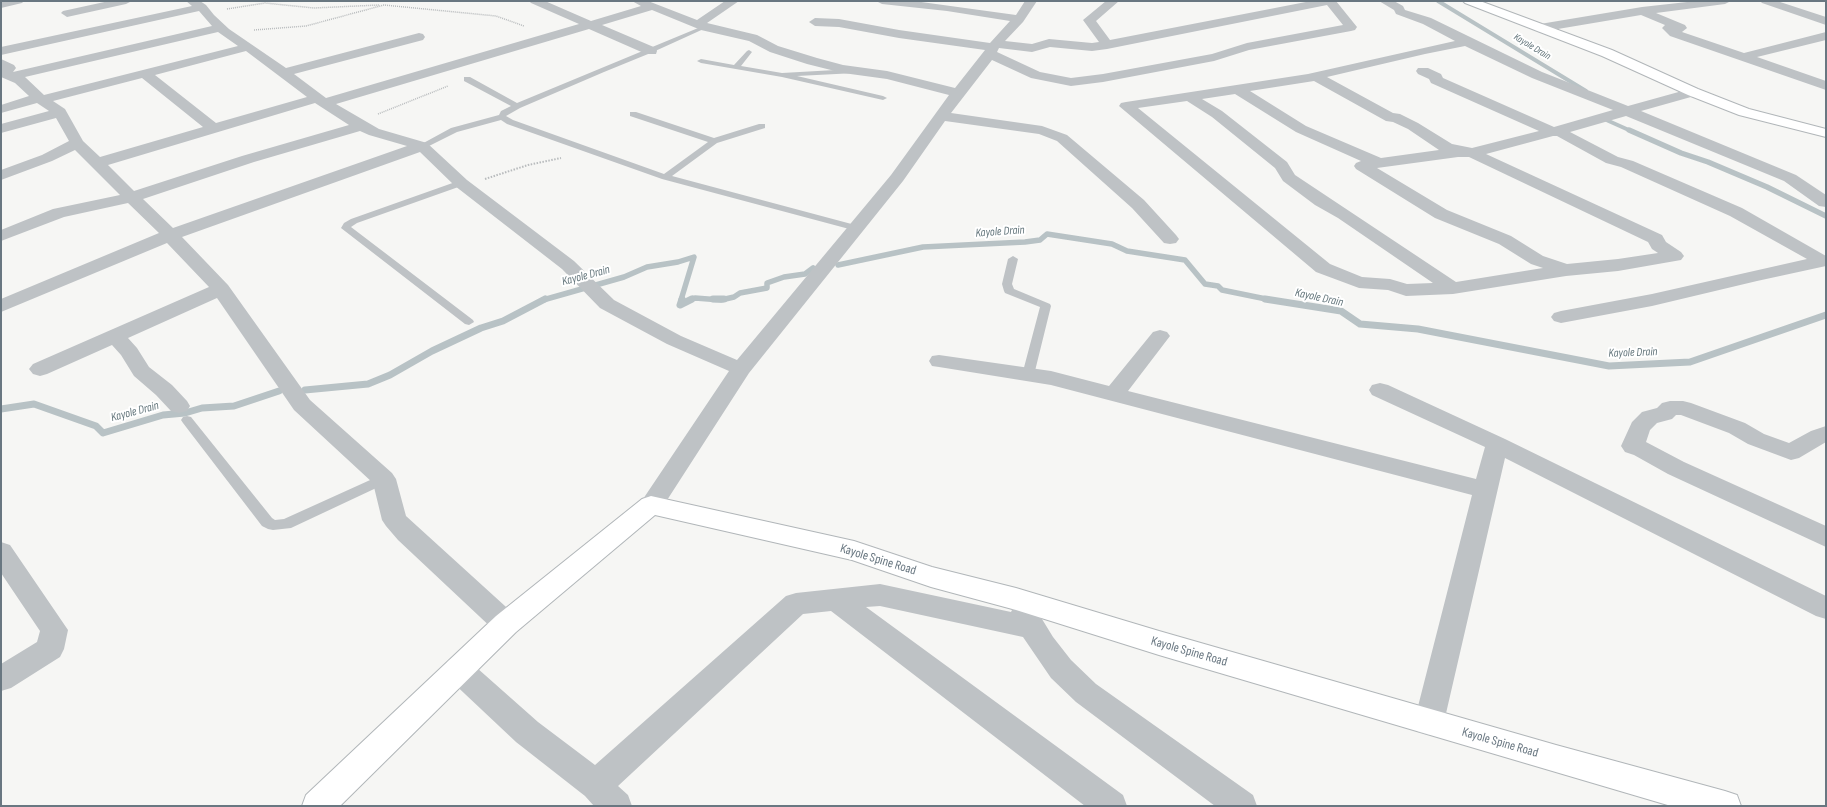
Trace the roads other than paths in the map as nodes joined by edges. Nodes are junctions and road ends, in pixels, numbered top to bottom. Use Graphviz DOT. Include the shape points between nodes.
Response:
graph roads {
  1 [pos="18,1"];
  2 [pos="126,1"];
  3 [pos="535,1"];
  4 [pos="637,1"];
  5 [pos="733,1"];
  6 [pos="882,1"];
  7 [pos="1031,1"];
  8 [pos="1113,1"];
  9 [pos="1330,1"];
  10 [pos="1385,1"];
  11 [pos="1469,1"];
  12 [pos="1724,1"];
  13 [pos="1766,1"];
  14 [pos="1708,2"];
  15 [pos="197,4"];
  16 [pos="1,5"];
  17 [pos="651,7"];
  18 [pos="1642,11"];
  19 [pos="1019,19"];
  20 [pos="1826,21"];
  21 [pos="815,22"];
  22 [pos="590,25"];
  23 [pos="701,26"];
  24 [pos="1540,28"];
  25 [pos="223,30"];
  26 [pos="85,33"];
  27 [pos="1826,36"];
  28 [pos="419,37"];
  29 [pos="1467,42"];
  30 [pos="1107,45"];
  31 [pos="248,47"];
  32 [pos="994,48"];
  33 [pos="1,50"];
  34 [pos="651,51"];
  35 [pos="749,52"];
  36 [pos="1743,57"];
  37 [pos="701,61"];
  38 [pos="736,67"];
  39 [pos="856,71"];
  40 [pos="4,72"];
  41 [pos="1423,72"];
  42 [pos="144,73"];
  43 [pos="284,73"];
  44 [pos="782,75"];
  45 [pos="1316,76"];
  46 [pos="467,79"];
  47 [pos="1826,86"];
  48 [pos="1238,89"];
  49 [pos="1693,92"];
  50 [pos="958,93"];
  51 [pos="1190,97"];
  52 [pos="883,98"];
  53 [pos="41,99"];
  54 [pos="321,101"];
  55 [pos="517,106"];
  56 [pos="1,109"];
  57 [pos="1629,111"];
  58 [pos="60,112"];
  59 [pos="633,114"];
  60 [pos="941,116"];
  61 [pos="502,117"];
  62 [pos="358,125"];
  63 [pos="762,126"];
  64 [pos="1,129"];
  65 [pos="214,129"];
  66 [pos="1553,132"];
  67 [pos="1826,134"];
  68 [pos="714,141"];
  69 [pos="77,143"];
  70 [pos="422,146"];
  71 [pos="1472,152"];
  72 [pos="97,163"];
  73 [pos="1362,166"];
  74 [pos="1,175"];
  75 [pos="665,177"];
  76 [pos="461,183"];
  77 [pos="131,197"];
  78 [pos="1825,202"];
  79 [pos="856,228"];
  80 [pos="170,235"];
  81 [pos="1,236"];
  82 [pos="1170,239"];
  83 [pos="1013,259"];
  84 [pos="1824,262"];
  85 [pos="1566,270"];
  86 [pos="1453,288"];
  87 [pos="221,289"];
  88 [pos="1,306"];
  89 [pos="1561,317"];
  90 [pos="469,322"];
  91 [pos="115,336"];
  92 [pos="1160,336"];
  93 [pos="939,360"];
  94 [pos="40,369"];
  95 [pos="741,369"];
  96 [pos="1028,375"];
  97 [pos="1380,390"];
  98 [pos="1114,394"];
  99 [pos="183,413"];
  100 [pos="1826,434"];
  101 [pos="1497,444"];
  102 [pos="384,479"];
  103 [pos="1486,490"];
  104 [pos="651,505"];
  105 [pos="1826,537"];
  106 [pos="1,552"];
  107 [pos="1016,599"];
  108 [pos="836,600"];
  109 [pos="1826,608"];
  110 [pos="506,624"];
  111 [pos="1031,627"];
  112 [pos="458,669"];
  113 [pos="1,679"];
  114 [pos="1429,722"];
  115 [pos="606,796"];
  116 [pos="318,806"];
  117 [pos="1111,806"];
  118 [pos="1241,806"];
  119 [pos="1725,806"];
  1 -- 16 [label="street"];
  2 -- 26 [label="street" via="64,9"];
  3 -- 22 [label="street"];
  4 -- 17 [label="street"];
  5 -- 23 [label="street"];
  6 -- 19 [label="street"];
  7 -- 19 [label="street"];
  8 -- 30 [label="street" via="1089,20"];
  9 -- 30 [label="street" via="1142,36"];
  9 -- 32 [label="street" via="1351,27 1103,78 1071,82 1036,75"];
  10 -- 29 [label="street" via="1399,8 1400,12 1427,21"];
  11 -- 24 [label="main road"];
  12 -- 14 [label="street"];
  13 -- 20 [label="street"];
  14 -- 18 [label="street"];
  15 -- 25 [label="street"];
  15 -- 26 [label="street"];
  17 -- 22 [label="street"];
  17 -- 23 [label="street"];
  18 -- 24 [label="street"];
  18 -- 36 [label="street" via="1681,28 1668,28 1674,33"];
  19 -- 32 [label="street"];
  21 -- 32 [label="street" via="839,23"];
  22 -- 34 [label="street"];
  22 -- 54 [label="street"];
  23 -- 34 [label="lane"];
  23 -- 39 [label="street" via="753,38 774,49"];
  24 -- 49 [label="main road" via="1607,53"];
  25 -- 31 [label="street"];
  25 -- 40 [label="street"];
  26 -- 33 [label="street"];
  27 -- 36 [label="street"];
  28 -- 43 [label="street"];
  29 -- 45 [label="street"];
  29 -- 57 [label="street" via="1537,75"];
  30 -- 32 [label="street" via="1092,47 1049,43 1032,48"];
  31 -- 42 [label="street"];
  31 -- 43 [label="street"];
  32 -- 50 [label="street"];
  34 -- 55 [label="lane"];
  35 -- 38 [label="lane"];
  36 -- 47 [label="street"];
  37 -- 38 [label="lane"];
  38 -- 44 [label="lane"];
  39 -- 44 [label="lane"];
  39 -- 50 [label="street" via="887,75"];
  40 -- 53 [label="street" via="20,80"];
  41 -- 66 [label="street"];
  42 -- 53 [label="street"];
  42 -- 65 [label="street"];
  43 -- 54 [label="street"];
  44 -- 52 [label="lane"];
  45 -- 48 [label="street"];
  45 -- 71 [label="street" via="1391,118 1395,117 1413,126 1448,148"];
  46 -- 55 [label="lane"];
  48 -- 51 [label="street"];
  48 -- 73 [label="street" via="1301,129 1375,161"];
  49 -- 57 [label="street"];
  49 -- 67 [label="main road" via="1744,112"];
  50 -- 60 [label="street"];
  51 -- 86 [label="street" via="1217,114 1281,165 1288,178 1321,202 1344,214"];
  51 -- 86 [label="street" via="1126,106 1323,268 1359,282 1390,285 1406,290"];
  53 -- 56 [label="street"];
  53 -- 58 [label="street"];
  54 -- 62 [label="street"];
  54 -- 65 [label="street"];
  55 -- 61 [label="lane" via="504,113"];
  57 -- 66 [label="street"];
  57 -- 78 [label="street" via="1790,178"];
  58 -- 64 [label="street"];
  58 -- 69 [label="street"];
  59 -- 68 [label="lane"];
  60 -- 79 [label="street" via="897,178"];
  60 -- 82 [label="street" via="1042,130 1062,138 1138,204"];
  61 -- 70 [label="lane" via="454,130"];
  61 -- 75 [label="lane"];
  62 -- 70 [label="street"];
  62 -- 77 [label="street"];
  63 -- 68 [label="lane"];
  65 -- 72 [label="street"];
  66 -- 71 [label="street"];
  66 -- 84 [label="street" via="1560,132 1612,160 1627,164 1736,212"];
  68 -- 75 [label="lane"];
  69 -- 72 [label="street"];
  69 -- 74 [label="street" via="48,158"];
  70 -- 76 [label="street"];
  70 -- 80 [label="street"];
  71 -- 73 [label="street" via="1408,158"];
  71 -- 85 [label="street" via="1656,239 1658,245 1675,256"];
  72 -- 77 [label="street"];
  73 -- 85 [label="street" via="1441,214 1505,240 1537,260"];
  75 -- 79 [label="lane"];
  76 -- 90 [label="lane" via="354,221 346,228"];
  76 -- 95 [label="street" via="568,265 607,304 691,348"];
  77 -- 80 [label="street"];
  77 -- 81 [label="street" via="60,213"];
  79 -- 95 [label="street"];
  80 -- 87 [label="street"];
  80 -- 88 [label="street"];
  83 -- 96 [label="lane" via="1007,284 1009,291 1046,306"];
  84 -- 89 [label="street"];
  85 -- 86 [label="street"];
  87 -- 91 [label="street"];
  87 -- 102 [label="street" via="302,405"];
  91 -- 94 [label="street"];
  91 -- 99 [label="street" via="130,352 141,371 164,390"];
  92 -- 98 [label="street"];
  93 -- 96 [label="street"];
  95 -- 104 [label="street"];
  96 -- 98 [label="street" via="1051,378"];
  97 -- 101 [label="street"];
  98 -- 103 [label="street"];
  99 -- 102 [label="lane" via="267,522 273,525 286,524"];
  100 -- 105 [label="street" via="1791,452 1683,408 1670,408 1664,414 1650,417 1640,427 1633,446"];
  101 -- 103 [label="street"];
  101 -- 109 [label="street"];
  102 -- 110 [label="street" via="395,520 419,546"];
  103 -- 114 [label="street"];
  104 -- 107 [label="main road, Kayole Spine Road" via="854,551 931,577"];
  104 -- 110 [label="main road"];
  106 -- 113 [label="street" via="54,630 50,649"];
  107 -- 111 [label="street"];
  107 -- 114 [label="main road, Kayole Spine Road"];
  108 -- 111 [label="street" via="880,595"];
  108 -- 115 [label="street" via="796,604"];
  108 -- 117 [label="street"];
  110 -- 112 [label="main road"];
  111 -- 118 [label="street" via="1061,669 1086,693"];
  112 -- 115 [label="street" via="527,732"];
  112 -- 116 [label="main road"];
  114 -- 119 [label="main road, Kayole Spine Road"];
}
